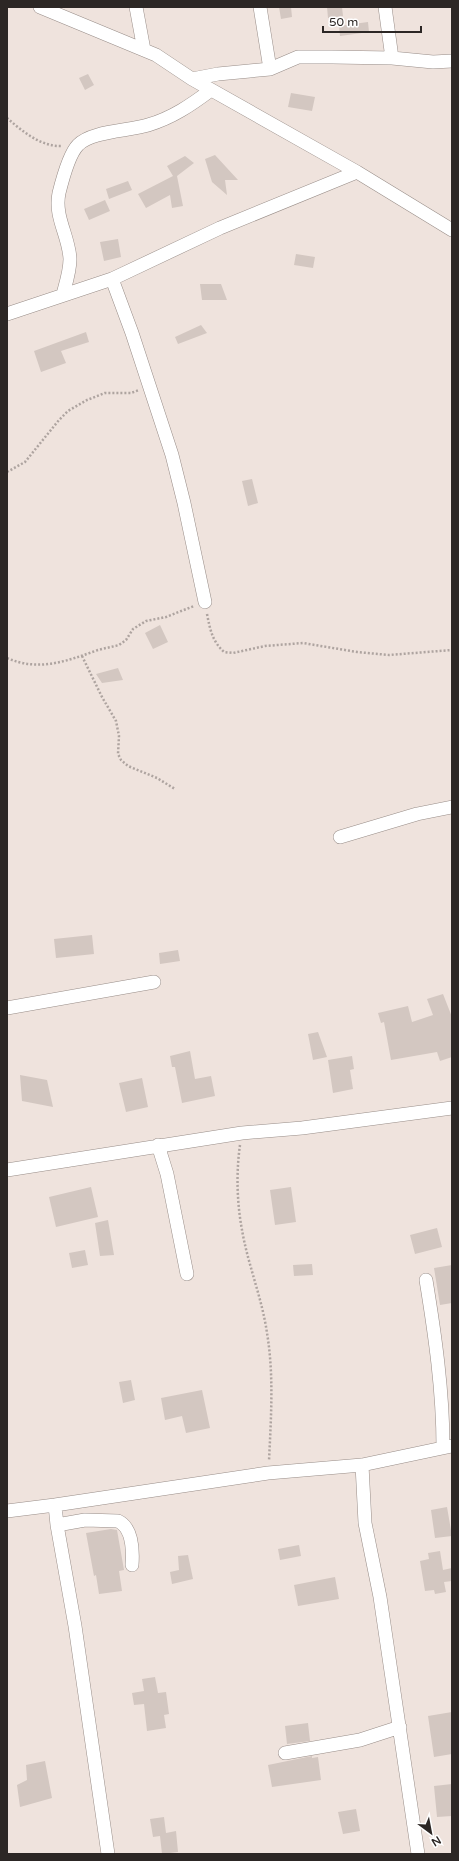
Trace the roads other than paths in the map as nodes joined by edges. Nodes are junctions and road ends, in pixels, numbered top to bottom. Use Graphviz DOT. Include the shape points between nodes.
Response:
graph roads {
  1 [pos="40,7"];
  2 [pos="136,7"];
  3 [pos="260,7"];
  4 [pos="385,7"];
  5 [pos="144,50"];
  6 [pos="392,58"];
  7 [pos="452,61"];
  8 [pos="270,69"];
  9 [pos="192,79"];
  10 [pos="211,90"];
  11 [pos="357,172"];
  12 [pos="452,230"];
  13 [pos="112,279"];
  14 [pos="63,294"];
  15 [pos="7,314"];
  16 [pos="205,602"];
  17 [pos="452,807"];
  18 [pos="340,837"];
  19 [pos="154,982"];
  20 [pos="7,1008"];
  21 [pos="452,1108"];
  22 [pos="158,1145"];
  23 [pos="7,1170"];
  24 [pos="187,1274"];
  25 [pos="426,1280"];
  26 [pos="448,1446"];
  27 [pos="362,1465"];
  28 [pos="54,1505"];
  29 [pos="7,1511"];
  30 [pos="57,1525"];
  31 [pos="132,1565"];
  32 [pos="400,1727"];
  33 [pos="285,1753"];
  34 [pos="108,1854"];
  35 [pos="418,1854"];
  1 -- 5 [label="street"];
  2 -- 5 [label="street"];
  3 -- 8 [label="street"];
  4 -- 6 [label="street"];
  5 -- 9 [label="street"];
  6 -- 7 [label="street"];
  6 -- 8 [label="street" via="298,57"];
  8 -- 9 [label="street"];
  9 -- 10 [label="street"];
  10 -- 11 [label="street"];
  10 -- 14 [label="street" via="167,118 138,128 91,138 77,146 70,159 58,200 59,216 70,257"];
  11 -- 12 [label="street"];
  11 -- 13 [label="street" via="220,228"];
  13 -- 14 [label="street"];
  13 -- 16 [label="street" via="172,455"];
  14 -- 15 [label="street"];
  17 -- 18 [label="street" via="416,814"];
  19 -- 20 [label="street"];
  21 -- 22 [label="street"];
  22 -- 23 [label="street"];
  22 -- 24 [label="street" via="167,1174"];
  25 -- 26 [label="street"];
  26 -- 27 [label="street"];
  27 -- 28 [label="street" via="268,1473"];
  27 -- 32 [label="street" via="365,1523 380,1597"];
  28 -- 29 [label="street"];
  28 -- 30 [label="street"];
  30 -- 31 [label="street" via="85,1520 123,1523 131,1539"];
  30 -- 34 [label="street" via="75,1626"];
  32 -- 33 [label="street" via="360,1740"];
  32 -- 35 [label="street"];
}
